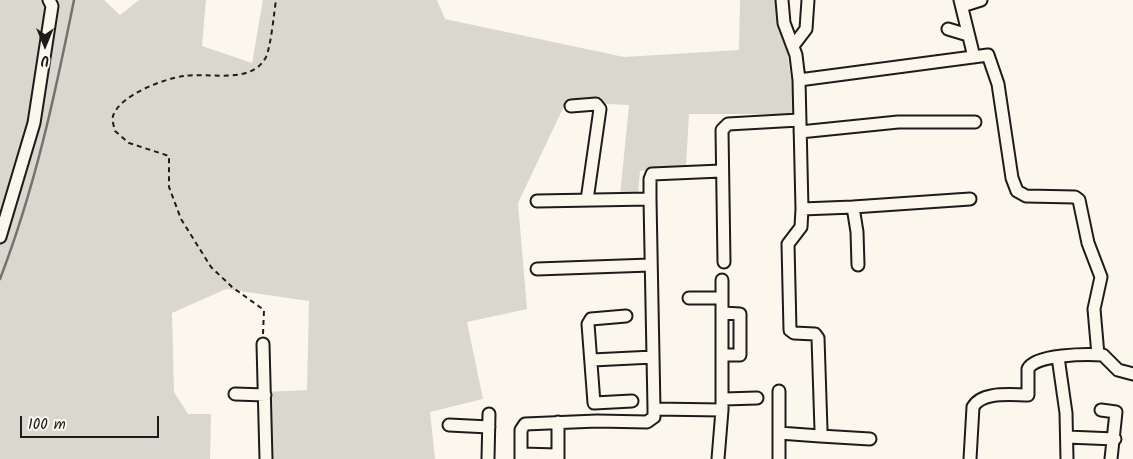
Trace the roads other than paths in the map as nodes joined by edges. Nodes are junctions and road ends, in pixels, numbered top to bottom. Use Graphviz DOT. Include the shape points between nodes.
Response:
graph roads {
  1 [pos="782,0"];
  2 [pos="808,0"];
  3 [pos="981,0"];
  4 [pos="51,2"];
  5 [pos="961,3"];
  6 [pos="948,29"];
  7 [pos="968,35"];
  8 [pos="793,46"];
  9 [pos="974,57"];
  10 [pos="799,80"];
  11 [pos="571,106"];
  12 [pos="800,120"];
  13 [pos="975,122"];
  14 [pos="800,132"];
  15 [pos="721,171"];
  16 [pos="650,199"];
  17 [pos="970,199"];
  18 [pos="587,200"];
  19 [pos="537,201"];
  20 [pos="853,207"];
  21 [pos="802,209"];
  22 [pos="0,237"];
  23 [pos="724,262"];
  24 [pos="650,265"];
  25 [pos="858,265"];
  26 [pos="537,269"];
  27 [pos="722,280"];
  28 [pos="689,298"];
  29 [pos="722,298"];
  30 [pos="723,313"];
  31 [pos="626,316"];
  32 [pos="263,344"];
  33 [pos="724,355"];
  34 [pos="1098,355"];
  35 [pos="653,357"];
  36 [pos="1058,357"];
  37 [pos="592,360"];
  38 [pos="1133,374"];
  39 [pos="780,391"];
  40 [pos="235,394"];
  41 [pos="265,395"];
  42 [pos="757,398"];
  43 [pos="632,401"];
  44 [pos="723,404"];
  45 [pos="654,410"];
  46 [pos="1101,410"];
  47 [pos="489,414"];
  48 [pos="558,422"];
  49 [pos="449,426"];
  50 [pos="489,427"];
  51 [pos="780,434"];
  52 [pos="820,436"];
  53 [pos="1067,437"];
  54 [pos="870,439"];
  55 [pos="1115,439"];
  56 [pos="521,457"];
  57 [pos="558,457"];
  58 [pos="266,459"];
  59 [pos="488,459"];
  60 [pos="718,459"];
  61 [pos="779,459"];
  62 [pos="970,459"];
  63 [pos="1067,459"];
  64 [pos="1111,459"];
  1 -- 8 [label="street" via="784,23"];
  2 -- 8 [label="street" via="806,29"];
  3 -- 5 [label="street"];
  4 -- 22 [label="street" via="34,123"];
  5 -- 7 [label="street"];
  6 -- 7 [label="street"];
  7 -- 9 [label="street"];
  8 -- 10 [label="street"];
  9 -- 10 [label="street"];
  9 -- 34 [label="street" via="989,56 998,84 1012,178 1017,191 1026,196 1075,197 1079,200 1088,243 1101,277 1094,309"];
  10 -- 12 [label="street"];
  11 -- 18 [label="street" via="596,104 600,109"];
  12 -- 14 [label="street"];
  12 -- 15 [label="street" via="724,126 720,134"];
  13 -- 14 [label="street" via="898,122"];
  14 -- 21 [label="street"];
  15 -- 16 [label="street" via="652,174"];
  15 -- 23 [label="street"];
  16 -- 18 [label="street"];
  16 -- 24 [label="street"];
  17 -- 20 [label="street"];
  18 -- 19 [label="street"];
  20 -- 21 [label="street"];
  20 -- 25 [label="street"];
  21 -- 52 [label="street" via="801,227 788,244 790,330 815,334 818,338"];
  24 -- 26 [label="street"];
  24 -- 35 [label="street"];
  27 -- 29 [label="street"];
  28 -- 29 [label="street"];
  29 -- 30 [label="street"];
  30 -- 33 [label="street"];
  30 -- 33 [label="street" via="740,314 740,355"];
  31 -- 37 [label="street" via="589,321"];
  32 -- 41 [label="street"];
  33 -- 44 [label="street"];
  34 -- 36 [label="street"];
  34 -- 38 [label="street" via="1107,357 1118,370"];
  35 -- 37 [label="street"];
  35 -- 45 [label="street"];
  36 -- 53 [label="street"];
  36 -- 62 [label="street" via="1030,364 1028,395 985,396 977,400 973,407"];
  37 -- 43 [label="street" via="594,403"];
  39 -- 51 [label="street"];
  40 -- 41 [label="street"];
  41 -- 58 [label="street"];
  42 -- 44 [label="street"];
  44 -- 45 [label="street"];
  44 -- 60 [label="street"];
  45 -- 48 [label="street" via="654,418 647,422"];
  46 -- 55 [label="street" via="1116,412"];
  47 -- 50 [label="street"];
  48 -- 56 [label="street" via="522,426"];
  48 -- 57 [label="street"];
  49 -- 50 [label="street"];
  50 -- 59 [label="street"];
  51 -- 52 [label="street"];
  51 -- 61 [label="street"];
  52 -- 54 [label="street"];
  53 -- 55 [label="street"];
  53 -- 63 [label="street"];
  55 -- 64 [label="street"];
  56 -- 57 [label="street"];
}
